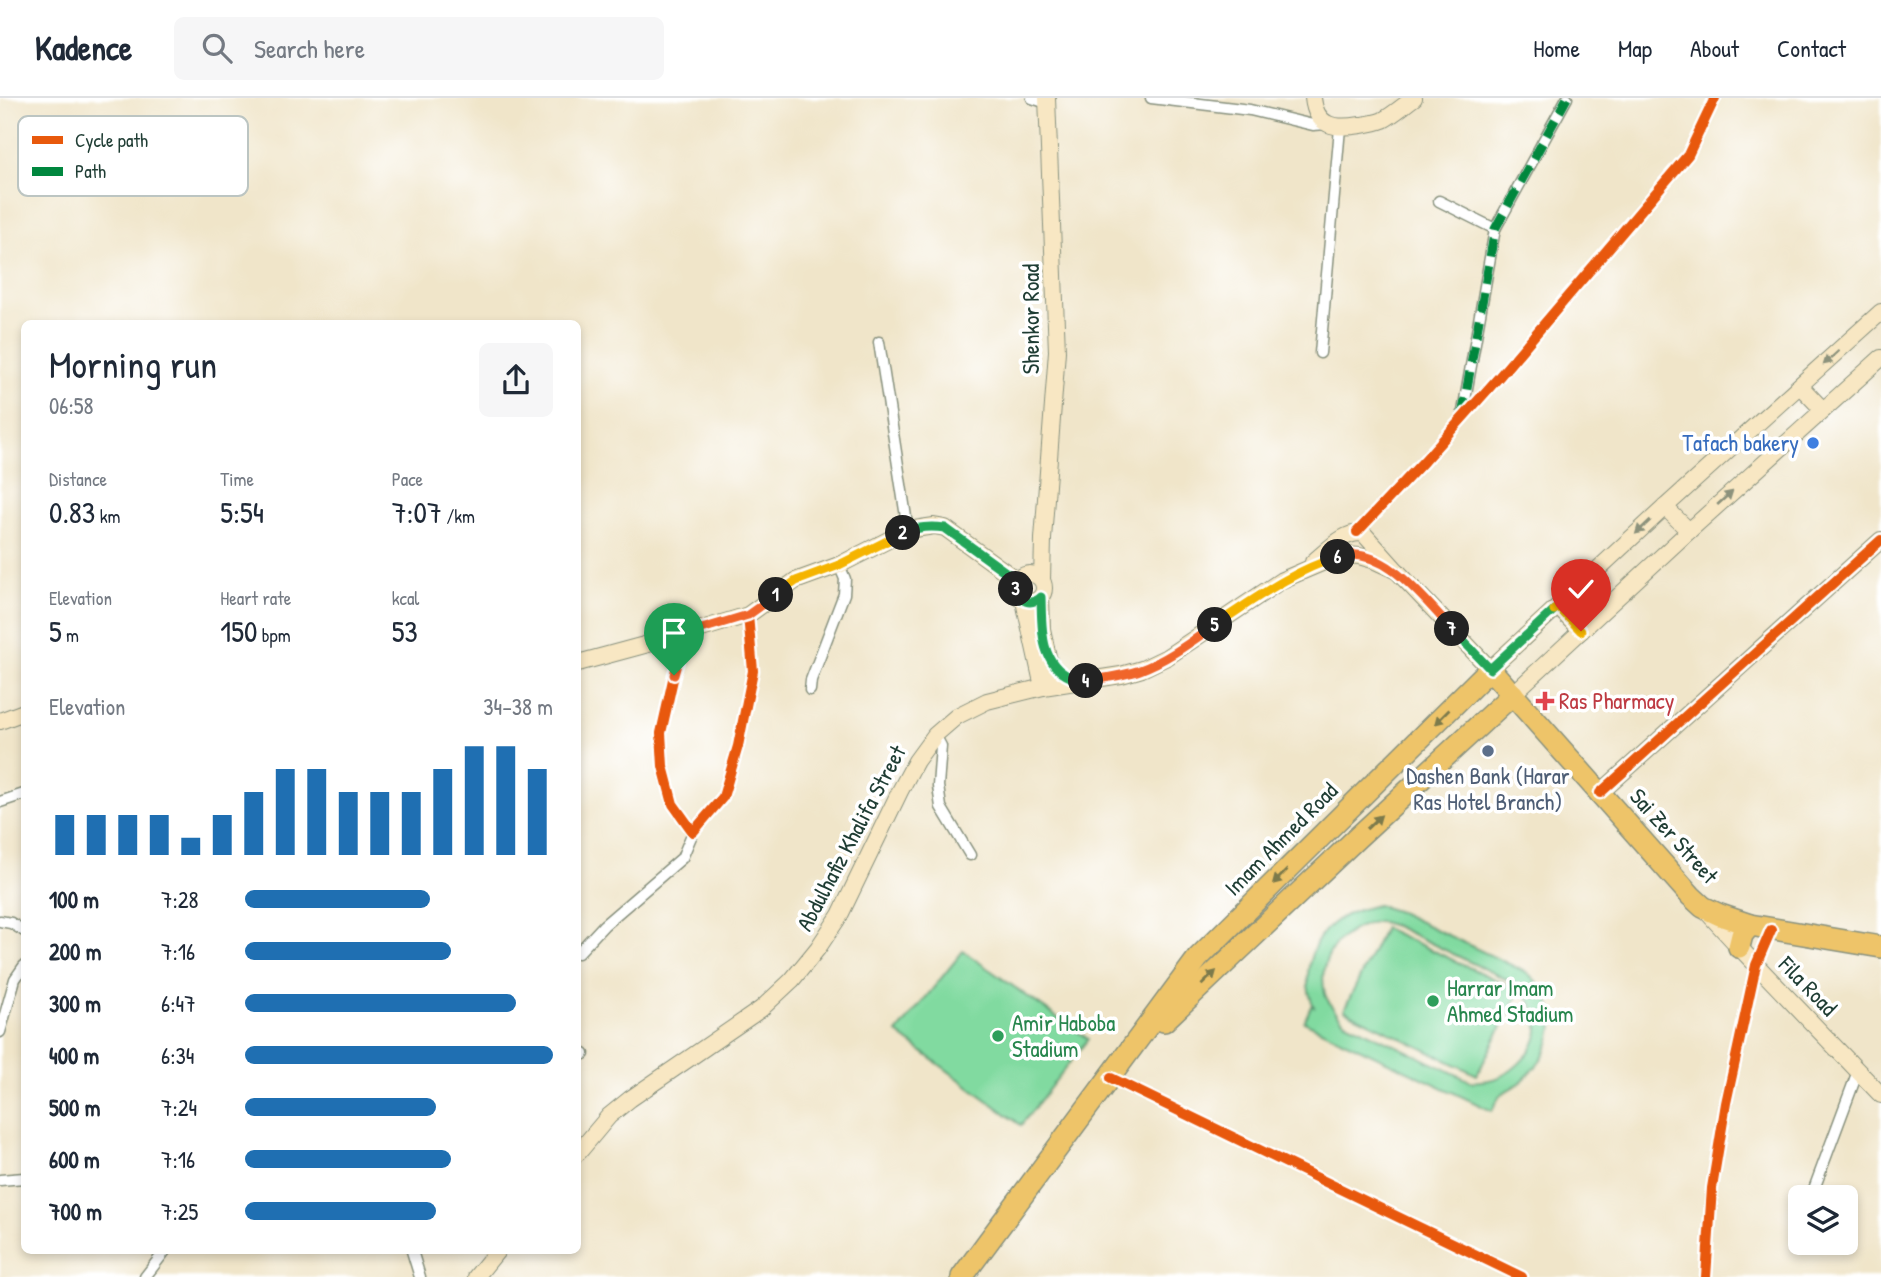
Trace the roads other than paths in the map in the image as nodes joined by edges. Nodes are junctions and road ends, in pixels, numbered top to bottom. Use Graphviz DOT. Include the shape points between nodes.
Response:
graph roads {
  1 [pos="1313,98"];
  2 [pos="1414,98"];
  3 [pos="1567,98"];
  4 [pos="1715,98"];
  5 [pos="1157,99"];
  6 [pos="1042,100"];
  7 [pos="1231,103"];
  8 [pos="1334,126"];
  9 [pos="1439,201"];
  10 [pos="1495,229"];
  11 [pos="1881,312"];
  12 [pos="878,342"];
  13 [pos="1320,353"];
  14 [pos="1881,358"];
  15 [pos="1800,386"];
  16 [pos="1823,410"];
  17 [pos="1462,418"];
  18 [pos="1665,507"];
  19 [pos="908,530"];
  20 [pos="1689,531"];
  21 [pos="1357,532"];
  22 [pos="1881,540"];
  23 [pos="839,565"];
  24 [pos="1304,569"];
  25 [pos="1397,571"];
  26 [pos="1030,578"];
  27 [pos="1041,597"];
  28 [pos="1024,601"];
  29 [pos="1558,607"];
  30 [pos="748,615"];
  31 [pos="1581,631"];
  32 [pos="685,634"];
  33 [pos="1043,660"];
  34 [pos="581,662"];
  35 [pos="1490,669"];
  36 [pos="1081,681"];
  37 [pos="1049,686"];
  38 [pos="810,690"];
  39 [pos="1021,692"];
  40 [pos="1513,694"];
  41 [pos="21,713"];
  42 [pos="0,722"];
  43 [pos="934,735"];
  44 [pos="1600,793"];
  45 [pos="21,795"];
  46 [pos="0,802"];
  47 [pos="693,832"];
  48 [pos="970,855"];
  49 [pos="1703,907"];
  50 [pos="0,921"];
  51 [pos="1761,928"];
  52 [pos="21,929"];
  53 [pos="1739,947"];
  54 [pos="1881,947"];
  55 [pos="581,950"];
  56 [pos="1756,965"];
  57 [pos="21,970"];
  58 [pos="0,1032"];
  59 [pos="1124,1059"];
  60 [pos="1858,1071"];
  61 [pos="1111,1078"];
  62 [pos="1881,1095"];
  63 [pos="581,1149"];
  64 [pos="21,1178"];
  65 [pos="0,1180"];
  66 [pos="1815,1185"];
  67 [pos="163,1254"];
  68 [pos="413,1254"];
  69 [pos="495,1254"];
  70 [pos="145,1277"];
  71 [pos="420,1277"];
  72 [pos="476,1277"];
  73 [pos="962,1277"];
  74 [pos="1522,1277"];
  75 [pos="1706,1277"];
  1 -- 8 [label="main road" via="1319,117"];
  2 -- 8 [label="main road" via="1380,122"];
  3 -- 10 [label="street"];
  4 -- 17 [label="street" via="1688,155"];
  5 -- 7 [label="street"];
  6 -- 26 [label="main road, Shenkor Road" via="1057,351 1043,539"];
  7 -- 8 [label="street" via="1313,125"];
  8 -- 13 [label="street"];
  9 -- 10 [label="street"];
  10 -- 17 [label="street"];
  11 -- 15 [label="main road, one-way"];
  12 -- 19 [label="street"];
  14 -- 16 [label="main road"];
  15 -- 16 [label="main road"];
  15 -- 18 [label="main road"];
  20 -- 16 [label="main road, one-way"];
  17 -- 21 [label="street"];
  18 -- 20 [label="main road"];
  18 -- 29 [label="main road, one-way"];
  19 -- 23 [label="main road"];
  19 -- 26 [label="main road" via="945,528"];
  20 -- 31 [label="main road"];
  21 -- 24 [label="main road"];
  21 -- 25 [label="main road"];
  22 -- 44 [label="main road"];
  23 -- 30 [label="main road" via="796,581"];
  23 -- 38 [label="street" via="845,579 844,594"];
  24 -- 25 [label="main road" via="1345,555"];
  24 -- 36 [label="main road, Abdulhafiz Khalifa Street" via="1167,657 1121,675"];
  25 -- 35 [label="main road"];
  26 -- 27 [label="main road" via="1044,589"];
  26 -- 28 [label="main road" via="1016,585"];
  27 -- 28 [label="main road"];
  27 -- 33 [label="main road"];
  28 -- 33 [label="main road"];
  29 -- 31 [label="main road"];
  29 -- 35 [label="main road"];
  30 -- 32 [label="main road"];
  30 -- 47 [label="street" via="754,671 738,746 723,797"];
  31 -- 40 [label="main road"];
  32 -- 34 [label="main road"];
  32 -- 47 [label="street" via="661,733 663,766 673,804"];
  33 -- 36 [label="main road"];
  33 -- 37 [label="main road"];
  33 -- 39 [label="main road"];
  35 -- 40 [label="highway, Sai Zer Street"];
  35 -- 59 [label="highway, Imam Ahmed Road, one-way" via="1198,958"];
  36 -- 37 [label="main road, Abdulhafiz Khalifa Street"];
  37 -- 39 [label="main road, Abdulhafiz Khalifa Street"];
  39 -- 43 [label="main road, Abdulhafiz Khalifa Street" via="987,701 957,716"];
  40 -- 44 [label="highway, Sai Zer Street"];
  59 -- 40 [label="highway, Imam Ahmed Road, one-way"];
  41 -- 42 [label="main road"];
  43 -- 48 [label="street" via="941,746 941,807"];
  43 -- 63 [label="main road, Abdulhafiz Khalifa Street" via="900,791 840,915 792,980 761,1009 630,1099"];
  44 -- 49 [label="highway, Sai Zer Street"];
  45 -- 46 [label="street"];
  47 -- 55 [label="street" via="682,858"];
  49 -- 51 [label="highway, Sai Zer Street"];
  49 -- 53 [label="main road, Fila Road"];
  50 -- 52 [label="street"];
  51 -- 53 [label="highway" via="1742,935"];
  51 -- 54 [label="highway, Sai Zer Street"];
  51 -- 56 [label="street"];
  53 -- 56 [label="main road, Fila Road"];
  56 -- 60 [label="main road, Fila Road"];
  56 -- 75 [label="street" via="1712,1188"];
  57 -- 58 [label="street"];
  59 -- 61 [label="highway, Imam Ahmed Road"];
  60 -- 62 [label="main road, Fila Road"];
  60 -- 66 [label="street"];
  61 -- 73 [label="highway, Imam Ahmed Road"];
  61 -- 74 [label="street"];
  64 -- 65 [label="street"];
  67 -- 70 [label="street"];
  68 -- 71 [label="street"];
  69 -- 72 [label="main road"];
}
